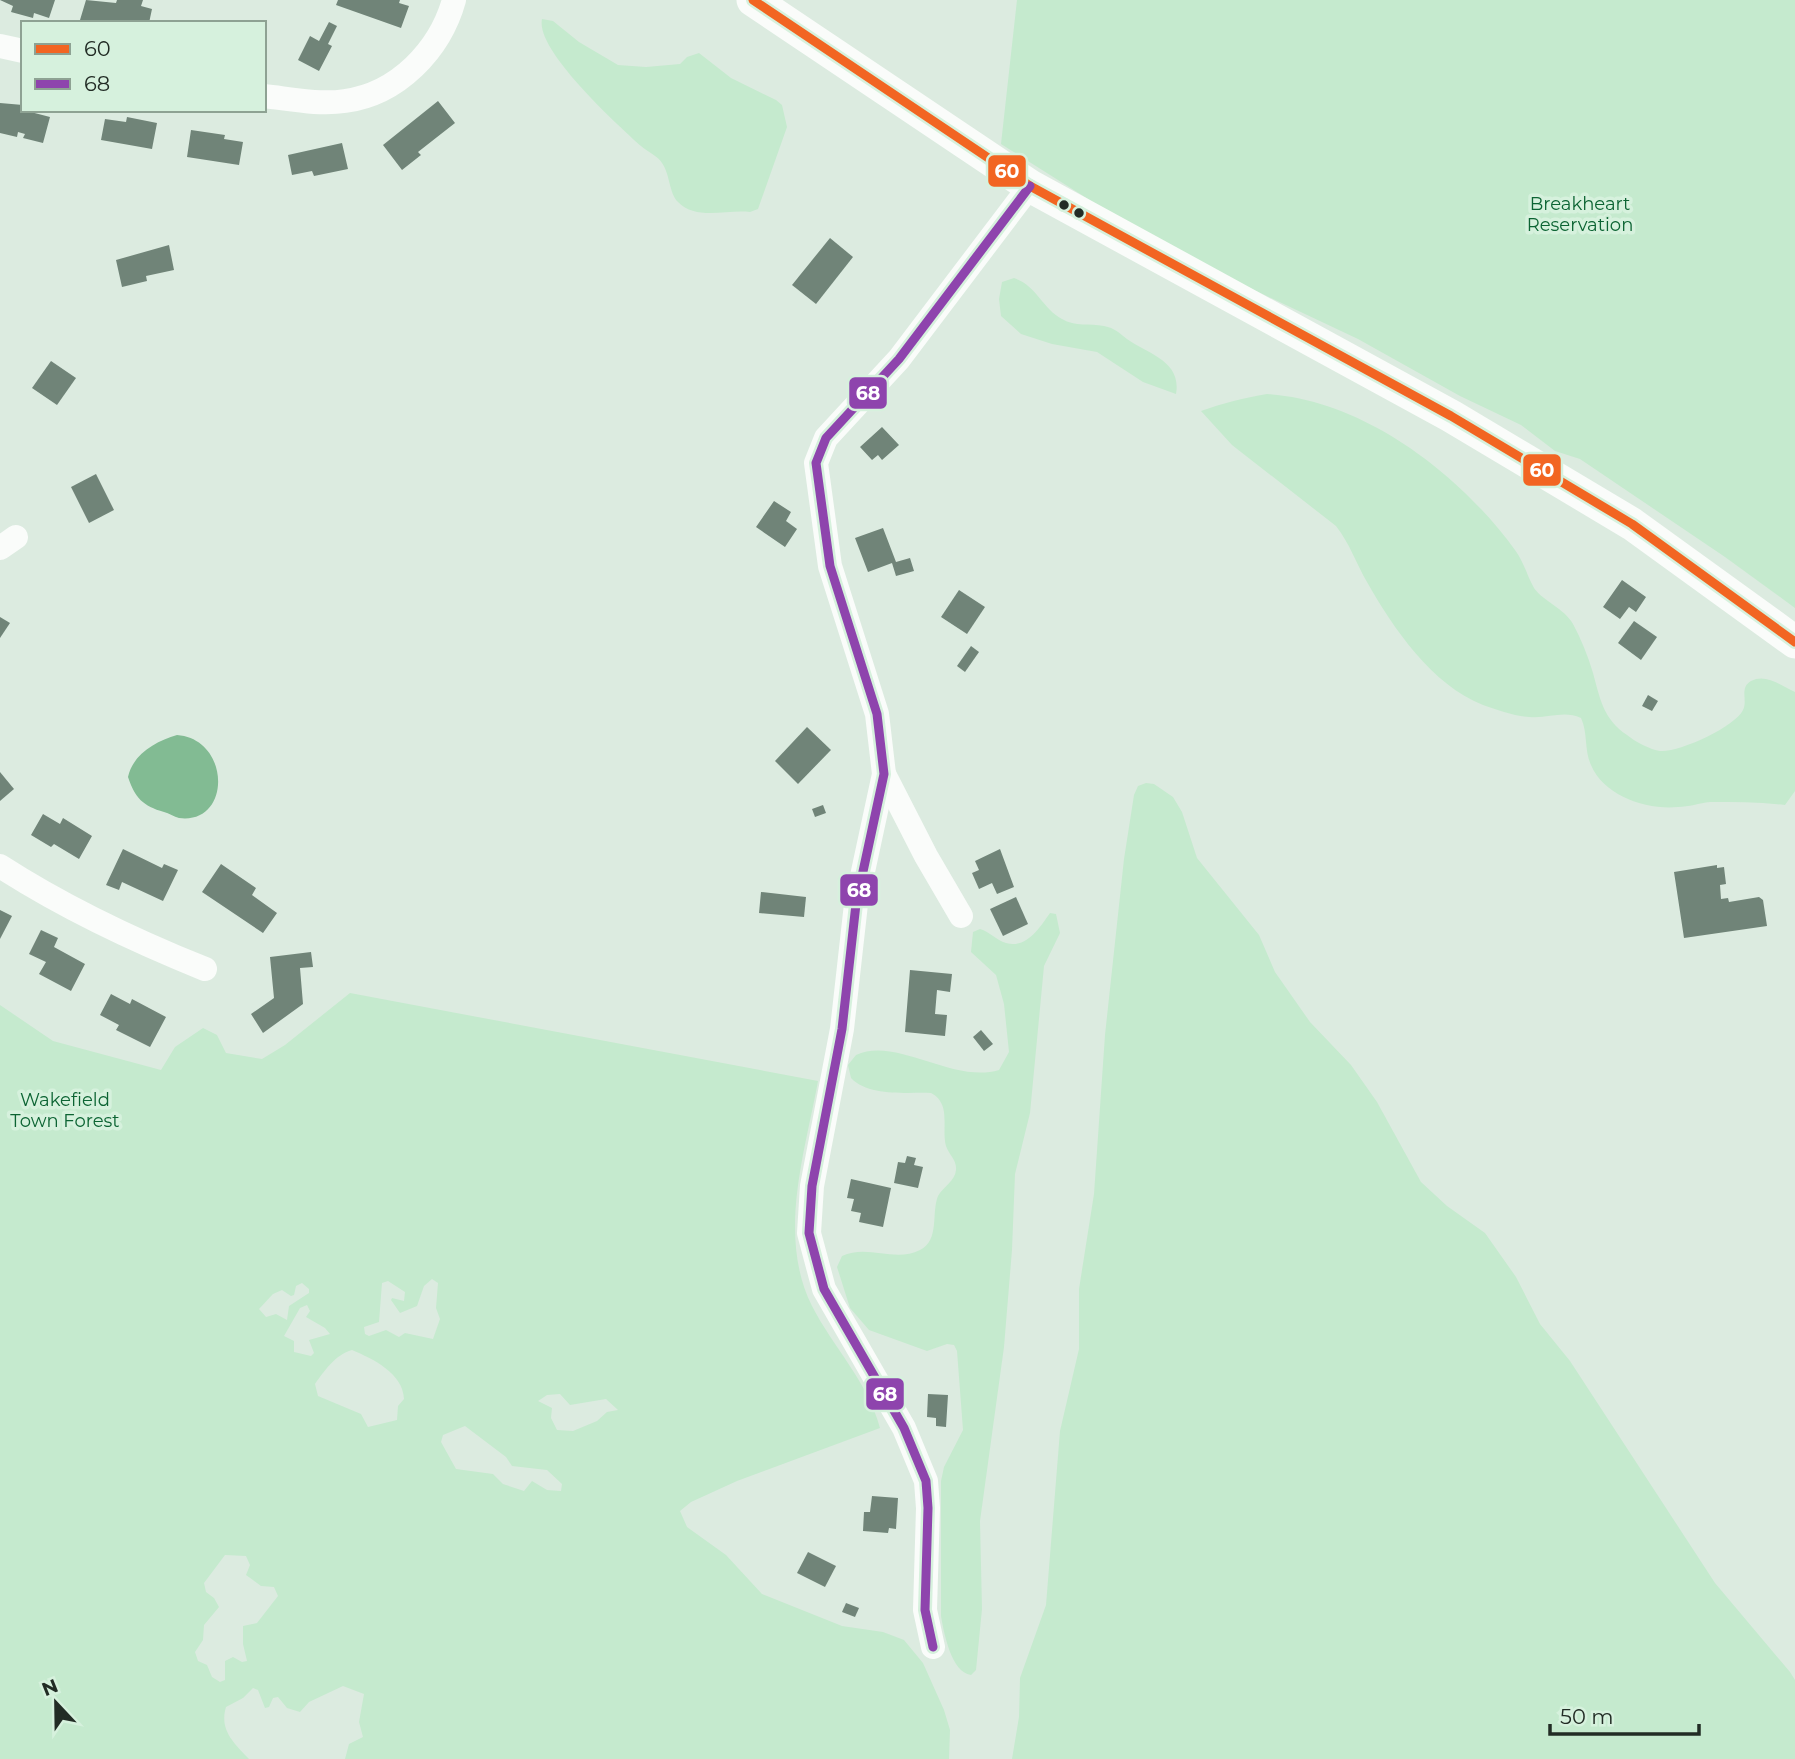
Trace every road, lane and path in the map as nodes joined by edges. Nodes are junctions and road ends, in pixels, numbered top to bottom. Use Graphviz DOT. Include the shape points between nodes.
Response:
graph roads {
  1 [pos="454,0"];
  2 [pos="753,0"];
  3 [pos="0,46"];
  4 [pos="21,51"];
  5 [pos="266,96"];
  6 [pos="1030,186"];
  7 [pos="1795,642"];
  8 [pos="884,774"];
  9 [pos="0,866"];
  10 [pos="961,916"];
  11 [pos="205,969"];
  12 [pos="933,1647"];
  1 -- 5 [label="street" via="423,58 379,91 343,102"];
  2 -- 6 [label="main road"];
  3 -- 4 [label="street"];
  6 -- 7 [label="main road" via="1451,416 1621,517"];
  6 -- 8 [label="street" via="949,296 826,438 817,455 831,566 877,714"];
  8 -- 10 [label="street"];
  8 -- 12 [label="street" via="856,904 842,1029 812,1186 808,1233 824,1289 904,1428 926,1481 924,1602"];
  9 -- 11 [label="street" via="124,936"];
}
